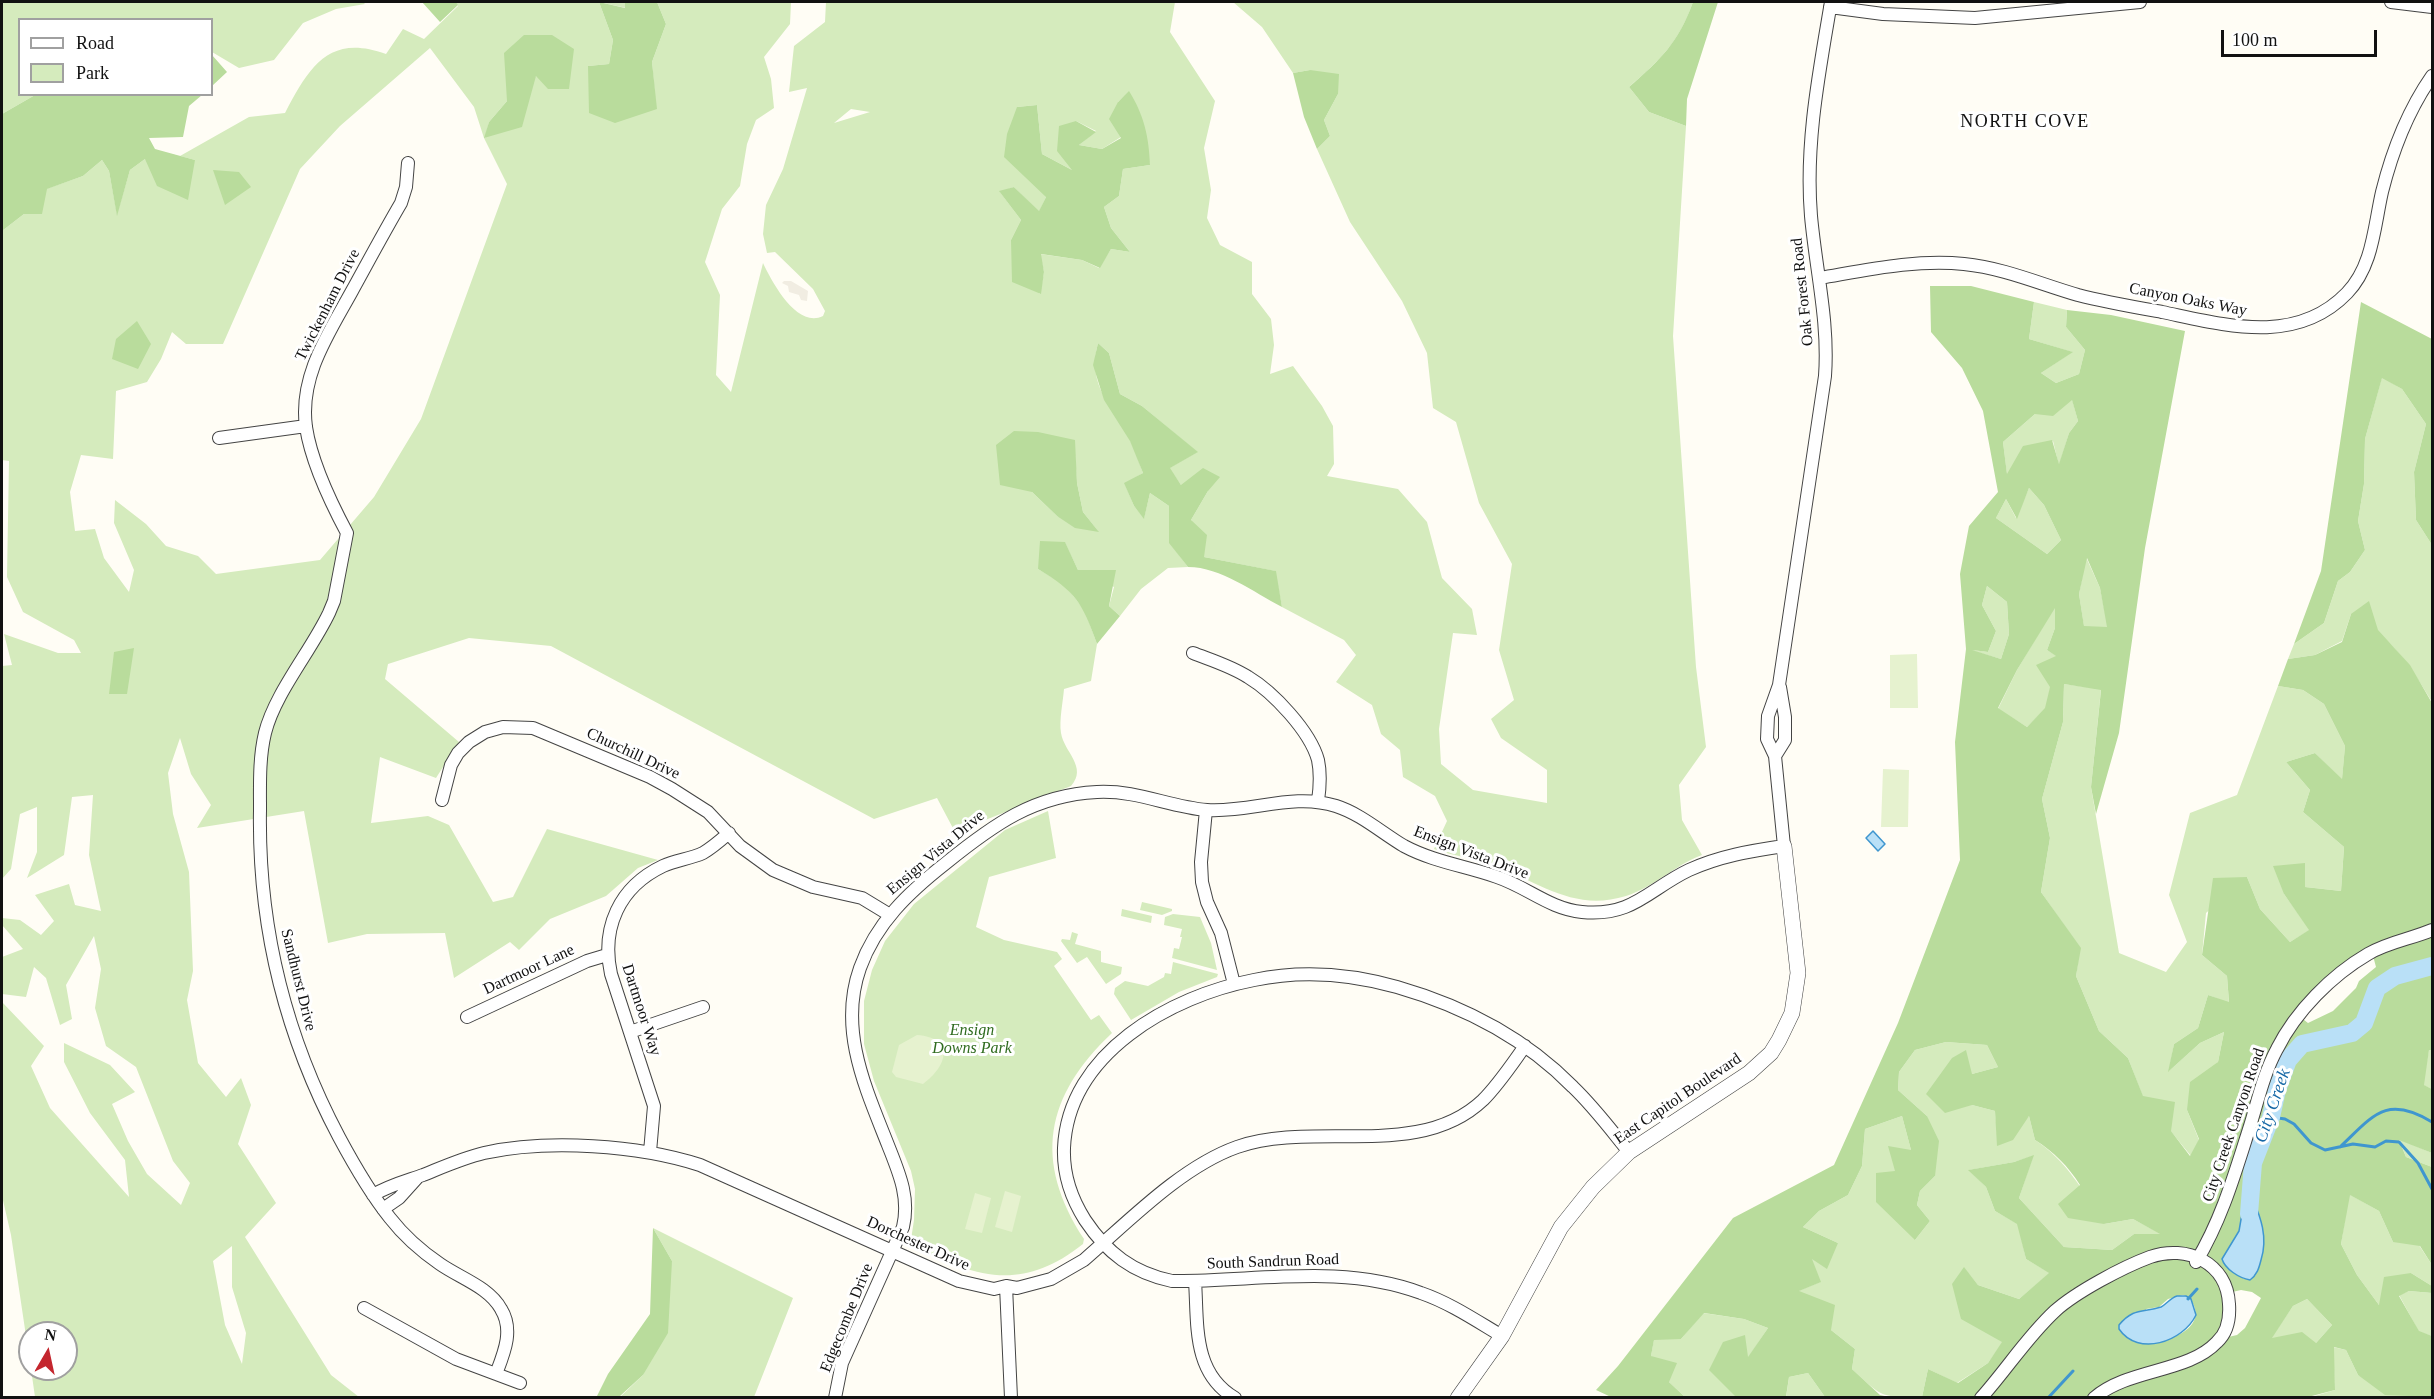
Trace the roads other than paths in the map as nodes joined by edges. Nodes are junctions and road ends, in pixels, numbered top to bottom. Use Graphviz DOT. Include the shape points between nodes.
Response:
graph roads {
  1 [pos="2140,2"];
  2 [pos="2391,2"];
  3 [pos="1830,4"];
  4 [pos="2433,7"];
  5 [pos="2433,76"];
  6 [pos="408,163"];
  7 [pos="1820,278"];
  8 [pos="306,426"];
  9 [pos="219,438"];
  10 [pos="348,533"];
  11 [pos="1193,653"];
  12 [pos="1779,685"];
  13 [pos="1775,756"];
  14 [pos="441,800"];
  15 [pos="1318,801"];
  16 [pos="1206,810"];
  17 [pos="729,833"];
  18 [pos="1784,846"];
  19 [pos="890,915"];
  20 [pos="2433,930"];
  21 [pos="607,955"];
  22 [pos="1234,984"];
  23 [pos="703,1007"];
  24 [pos="467,1017"];
  25 [pos="630,1032"];
  26 [pos="1525,1046"];
  27 [pos="650,1152"];
  28 [pos="1629,1152"];
  29 [pos="418,1177"];
  30 [pos="373,1196"];
  31 [pos="383,1209"];
  32 [pos="1102,1244"];
  33 [pos="892,1251"];
  34 [pos="2197,1260"];
  35 [pos="1195,1281"];
  36 [pos="1006,1286"];
  37 [pos="364,1308"];
  38 [pos="1502,1336"];
  39 [pos="496,1374"];
  40 [pos="520,1383"];
  41 [pos="835,1398"];
  42 [pos="1011,1398"];
  43 [pos="1235,1398"];
  44 [pos="1458,1398"];
  45 [pos="1982,1398"];
  46 [pos="2094,1398"];
  1 -- 3 [label="street" via="1975,18 1883,14"];
  2 -- 4 [label="street"];
  3 -- 7 [label="street, Oak Forest Road" via="1810,152 1811,217"];
  5 -- 7 [label="street, Canyon Oaks Way" via="2407,122 2388,172 2367,263 2348,293 2304,321 2251,329 2221,324 2078,295 2005,272 1963,264 1911,263"];
  6 -- 8 [label="street, Twickenham Drive" via="400,203 313,366"];
  7 -- 12 [label="street, Oak Forest Road" via="1826,327 1825,376"];
  8 -- 9 [label="street"];
  8 -- 10 [label="street, Twickenham Drive" via="331,503"];
  10 -- 30 [label="street, Sandhurst Drive" via="334,601 266,730 261,757 260,856 276,972 298,1047 320,1101"];
  11 -- 15 [label="street" via="1246,676 1276,700 1314,749 1320,774"];
  12 -- 13 [label="street, Oak Forest Road" via="1785,740"];
  12 -- 13 [label="street, Oak Forest Road" via="1767,728 1767,739"];
  13 -- 18 [label="street, East Capitol Boulevard"];
  14 -- 17 [label="street, Churchill Drive" via="448,773 462,749 494,729 522,726 650,777 708,812"];
  15 -- 16 [label="street, Ensign Vista Drive"];
  15 -- 18 [label="street, Ensign Vista Drive" via="1346,810 1432,859 1496,877 1548,903 1581,912 1629,906 1706,863 1728,855"];
  16 -- 19 [label="street, Ensign Vista Drive" via="1118,792 1082,793 1046,801 1015,813 986,831 918,885"];
  16 -- 22 [label="street" via="1202,882"];
  17 -- 19 [label="street, Churchill Drive" via="750,855 785,877 862,898"];
  17 -- 21 [label="street, Dartmoor Way" via="705,852 656,870 632,889 611,925"];
  18 -- 28 [label="street, East Capitol Boulevard" via="1798,973 1787,1027 1771,1053 1749,1073"];
  19 -- 33 [label="street, Ensign Vista Drive" via="859,971 851,1025 865,1090 905,1194 903,1227"];
  20 -- 34 [label="street, City Creek Canyon Road" via="2362,958 2319,994 2290,1026 2263,1080 2223,1209"];
  21 -- 24 [label="street, Dartmoor Lane"];
  21 -- 25 [label="street, Dartmoor Way"];
  22 -- 26 [label="street, South Sandrun Road" via="1298,975 1370,981 1443,1002"];
  22 -- 32 [label="street, South Sandrun Road" via="1160,1015 1115,1046 1096,1064 1078,1092 1066,1125 1065,1167 1071,1194"];
  23 -- 25 [label="street"];
  25 -- 27 [label="street, Dartmoor Way" via="654,1106"];
  26 -- 28 [label="street, South Sandrun Road" via="1573,1086"];
  26 -- 32 [label="street, Dorchester Drive" via="1483,1099 1445,1124 1410,1133 1292,1136 1238,1147 1191,1170"];
  27 -- 29 [label="street, Dorchester Drive" via="597,1147 517,1148 470,1157"];
  27 -- 33 [label="street, Dorchester Drive" via="700,1165"];
  28 -- 38 [label="street, East Capitol Boulevard" via="1593,1187 1562,1227"];
  29 -- 30 [label="street, Dorchester Drive" via="390,1185"];
  29 -- 31 [label="street, Dorchester Drive"];
  30 -- 31 [label="street, Sandhurst Drive"];
  31 -- 39 [label="street, Sandhurst Drive" via="413,1243 491,1296 502,1310 507,1338"];
  32 -- 35 [label="street, South Sandrun Road" via="1119,1259 1151,1276"];
  32 -- 36 [label="street, Dorchester Drive" via="1084,1260 1050,1279 1017,1288"];
  33 -- 36 [label="street, Dorchester Drive" via="970,1285 994,1289"];
  33 -- 41 [label="street, Edgecombe Drive" via="842,1363"];
  34 -- 45 [label="street" via="2178,1252 2151,1257 2075,1296 2043,1323"];
  34 -- 46 [label="street" via="2218,1273 2227,1288 2229,1318 2219,1340 2198,1356 2124,1379"];
  35 -- 38 [label="street, South Sandrun Road" via="1305,1276 1368,1279 1440,1300"];
  35 -- 43 [label="street" via="1198,1342 1203,1360 1215,1381"];
  36 -- 42 [label="street"];
  37 -- 39 [label="street" via="456,1359"];
  38 -- 44 [label="street, East Capitol Boulevard"];
  39 -- 40 [label="street"];
}
